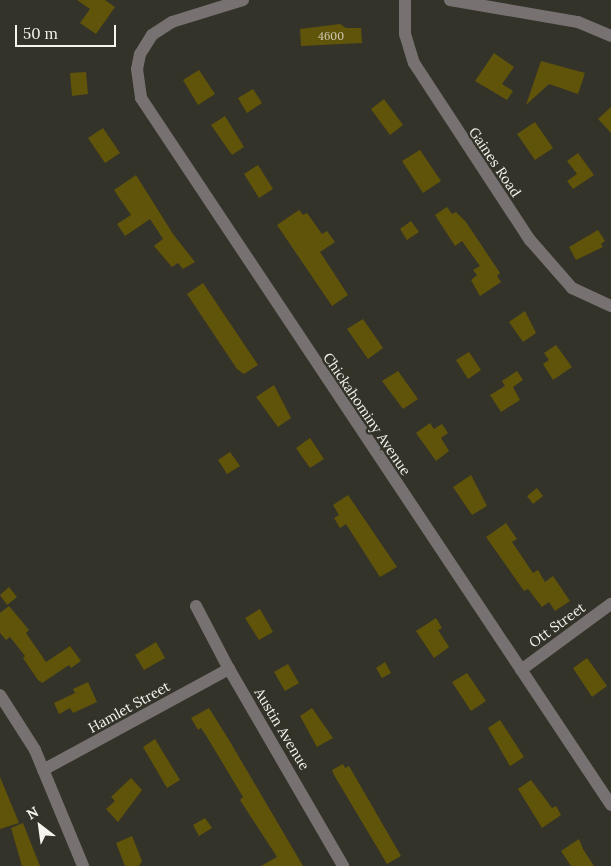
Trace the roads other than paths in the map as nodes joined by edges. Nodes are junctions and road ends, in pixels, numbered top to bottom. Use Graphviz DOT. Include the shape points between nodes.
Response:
graph roads {
  1 [pos="243,0"];
  2 [pos="405,0"];
  3 [pos="450,0"];
  4 [pos="611,36"];
  5 [pos="611,306"];
  6 [pos="611,604"];
  7 [pos="196,606"];
  8 [pos="229,670"];
  9 [pos="521,670"];
  10 [pos="0,694"];
  11 [pos="43,770"];
  12 [pos="611,805"];
  13 [pos="83,866"];
  14 [pos="343,866"];
  1 -- 9 [label="street, Chickahominy Avenue" via="172,22 144,45 137,69 137,84 146,108"];
  2 -- 5 [label="street, Gaines Road" via="405,34 414,63 524,232 550,267 572,288"];
  3 -- 4 [label="street" via="578,22"];
  6 -- 9 [label="street, Ott Street"];
  7 -- 8 [label="street, Austin Avenue"];
  8 -- 11 [label="street, Hamlet Street"];
  8 -- 14 [label="street, Austin Avenue"];
  9 -- 12 [label="street, Chickahominy Avenue"];
  10 -- 11 [label="street" via="35,750"];
  11 -- 13 [label="street"];
}
